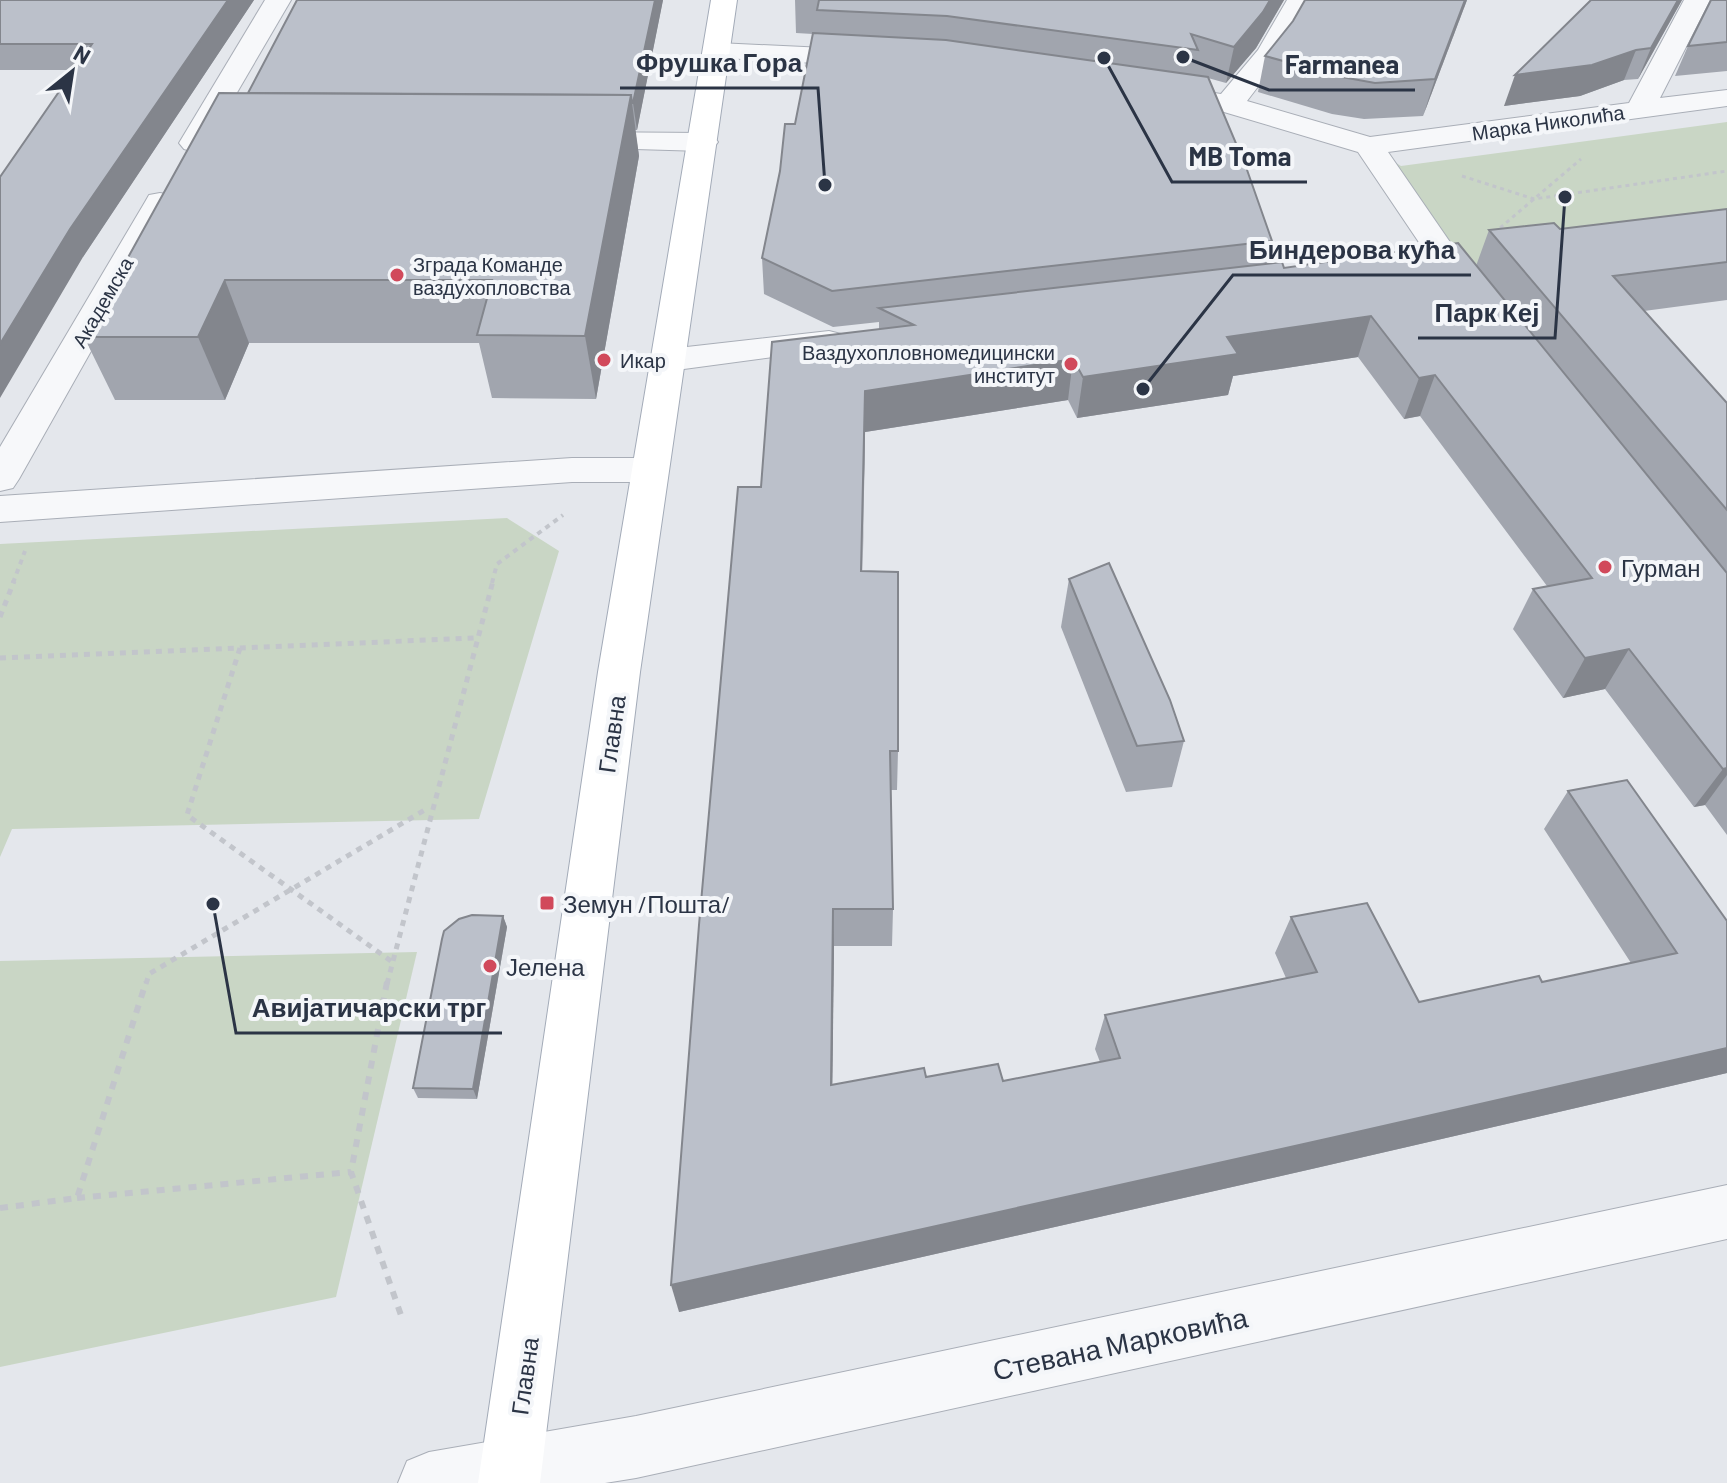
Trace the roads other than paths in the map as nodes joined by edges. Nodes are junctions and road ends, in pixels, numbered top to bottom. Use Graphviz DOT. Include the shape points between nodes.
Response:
graph roads {
  1 [pos="278,0"];
  2 [pos="724,0"];
  3 [pos="1300,0"];
  4 [pos="1697,0"];
  5 [pos="718,51"];
  6 [pos="899,60"];
  7 [pos="1131,88"];
  8 [pos="1727,98"];
  9 [pos="1228,104"];
  10 [pos="1640,109"];
  11 [pos="555,141"];
  12 [pos="703,142"];
  13 [pos="1369,146"];
  14 [pos="1494,319"];
  15 [pos="855,338"];
  16 [pos="669,360"];
  17 [pos="649,470"];
  18 [pos="0,479"];
  19 [pos="0,509"];
  20 [pos="1727,1212"];
  21 [pos="510,1476"];
  22 [pos="429,1483"];
  1 -- 18 [label="street, Академска" via="192,158"];
  2 -- 5 [label="main road, Главна"];
  3 -- 9 [label="street" via="1278,42"];
  4 -- 10 [label="street"];
  5 -- 6 [label="street"];
  5 -- 12 [label="main road, Главна"];
  7 -- 9 [label="street"];
  8 -- 10 [label="street, Марка Николића"];
  9 -- 13 [label="street"];
  10 -- 13 [label="street, Марка Николића"];
  11 -- 12 [label="street"];
  12 -- 16 [label="main road, Главна"];
  13 -- 14 [label="street" via="1437,270"];
  15 -- 16 [label="street"];
  16 -- 17 [label="main road, Главна"];
  17 -- 19 [label="street" via="572,470"];
  17 -- 21 [label="main road, Главна"];
  20 -- 21 [label="street, Стевана Марковића"];
  21 -- 22 [label="street, Стевана Марковића"];
}
